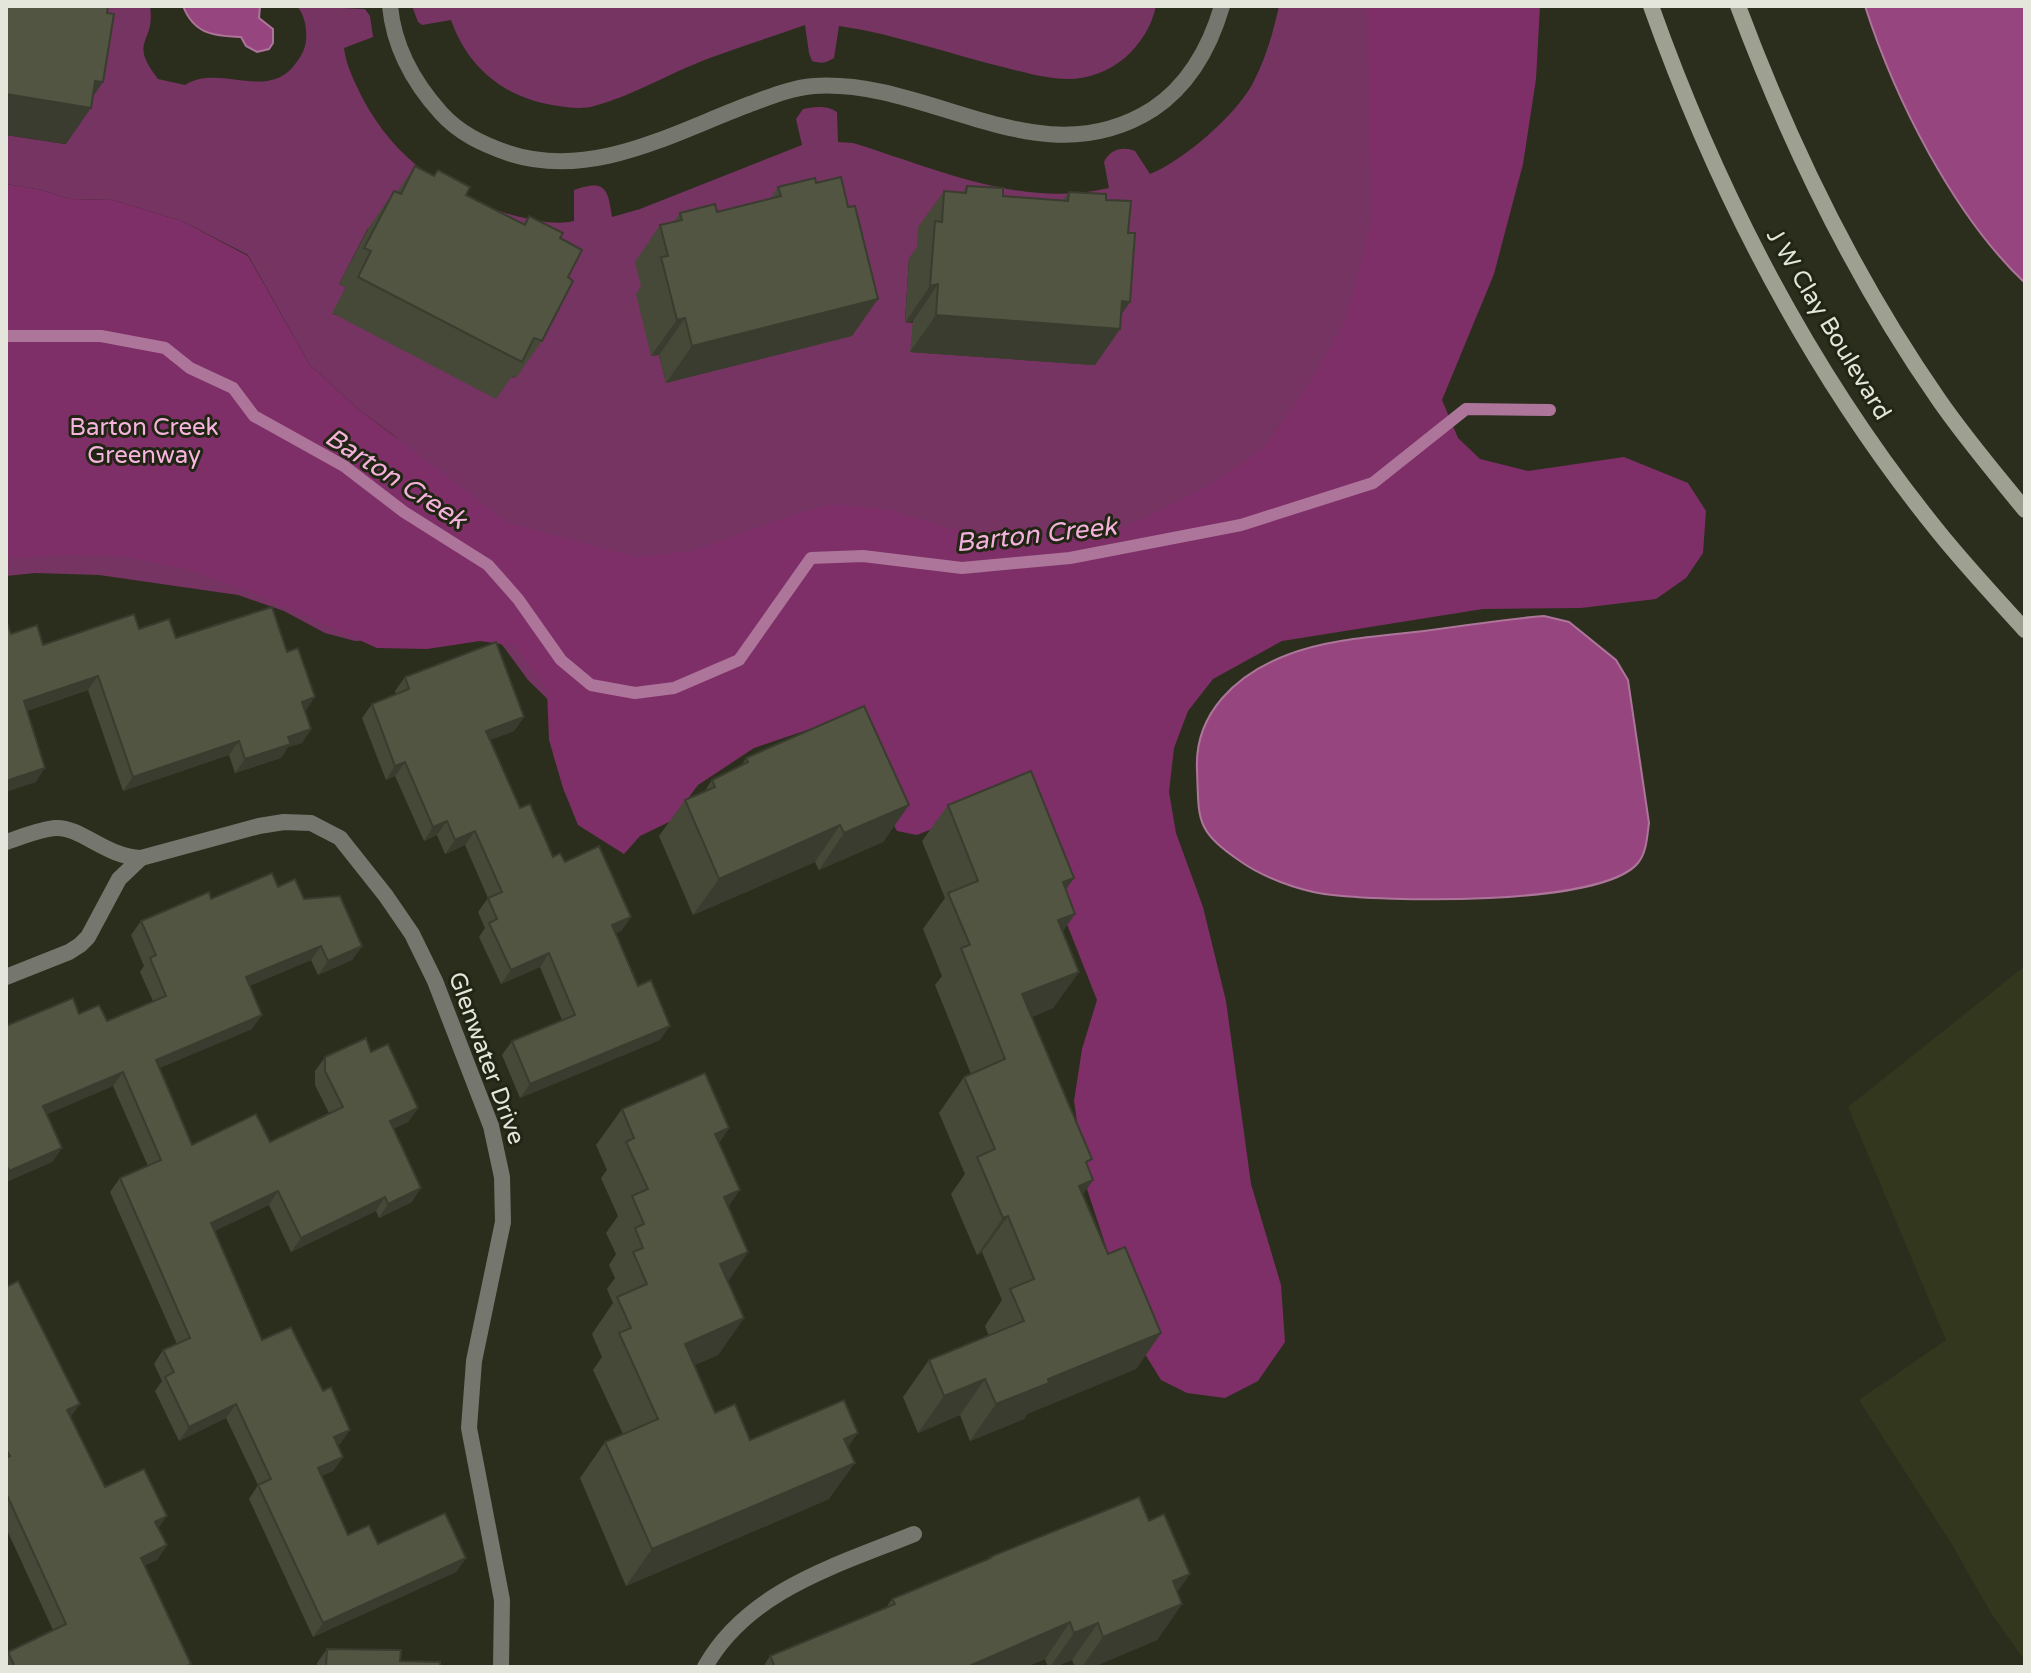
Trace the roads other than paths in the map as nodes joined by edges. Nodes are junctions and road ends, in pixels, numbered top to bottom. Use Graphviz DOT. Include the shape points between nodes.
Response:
graph roads {
  1 [pos="390,6"];
  2 [pos="1222,6"];
  3 [pos="1651,6"];
  4 [pos="1738,6"];
  5 [pos="2025,510"];
  6 [pos="2025,630"];
  7 [pos="6,842"];
  8 [pos="141,858"];
  9 [pos="6,977"];
  10 [pos="914,1534"];
  11 [pos="501,1667"];
  12 [pos="705,1667"];
  1 -- 2 [label="street" via="407,65 447,119 488,146 538,161 566,163 613,156 785,91 812,86 885,93 1022,131 1098,133 1137,119 1178,88 1204,52"];
  3 -- 6 [label="street, J W Clay Boulevard" via="1724,188 1795,323 1882,458"];
  4 -- 5 [label="street" via="1781,117 1867,287 1940,402"];
  7 -- 8 [label="street, Glenwater Drive" via="57,828 113,854"];
  8 -- 9 [label="street" via="119,879 80,945"];
  8 -- 11 [label="street, Glenwater Drive" via="284,822 325,828 340,838 386,896 435,981 491,1126 502,1177 503,1222 469,1404 502,1600"];
  10 -- 12 [label="street" via="781,1592 727,1634"];
}
